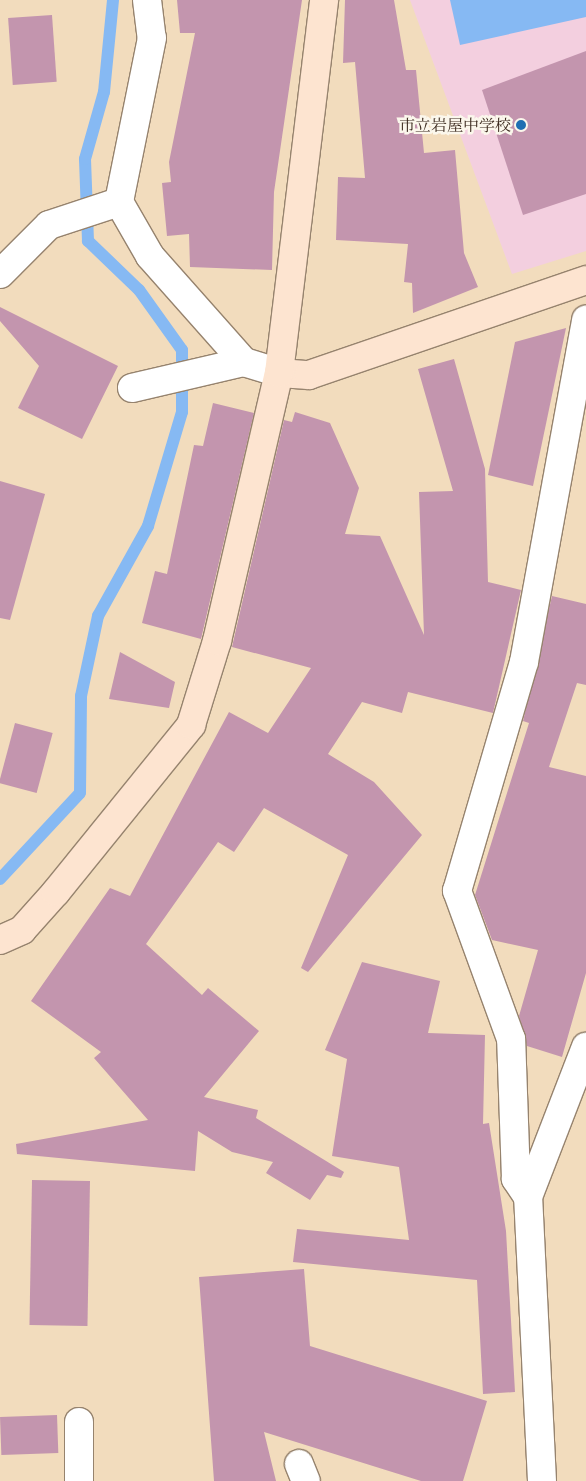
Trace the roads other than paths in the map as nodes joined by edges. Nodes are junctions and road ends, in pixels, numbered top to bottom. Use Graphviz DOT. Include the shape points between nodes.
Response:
graph roads {
  1 [pos="147,0"];
  2 [pos="324,0"];
  3 [pos="120,202"];
  4 [pos="0,274"];
  5 [pos="586,280"];
  6 [pos="586,320"];
  7 [pos="244,362"];
  8 [pos="279,373"];
  9 [pos="132,388"];
  10 [pos="0,940"];
  11 [pos="586,1046"];
  12 [pos="528,1197"];
  13 [pos="79,1422"];
  14 [pos="79,1481"];
  15 [pos="542,1481"];
  1 -- 3 [label="street" via="152,38"];
  2 -- 8 [label="street"];
  3 -- 4 [label="street" via="49,225"];
  3 -- 7 [label="street" via="150,256"];
  5 -- 8 [label="street" via="309,375"];
  6 -- 12 [label="street" via="524,662 457,891 511,1039 516,1179"];
  7 -- 8 [label="street"];
  7 -- 9 [label="street"];
  8 -- 10 [label="street" via="217,642 191,725 56,892 22,930"];
  11 -- 12 [label="street"];
  12 -- 15 [label="street"];
  13 -- 14 [label="street"];
}
